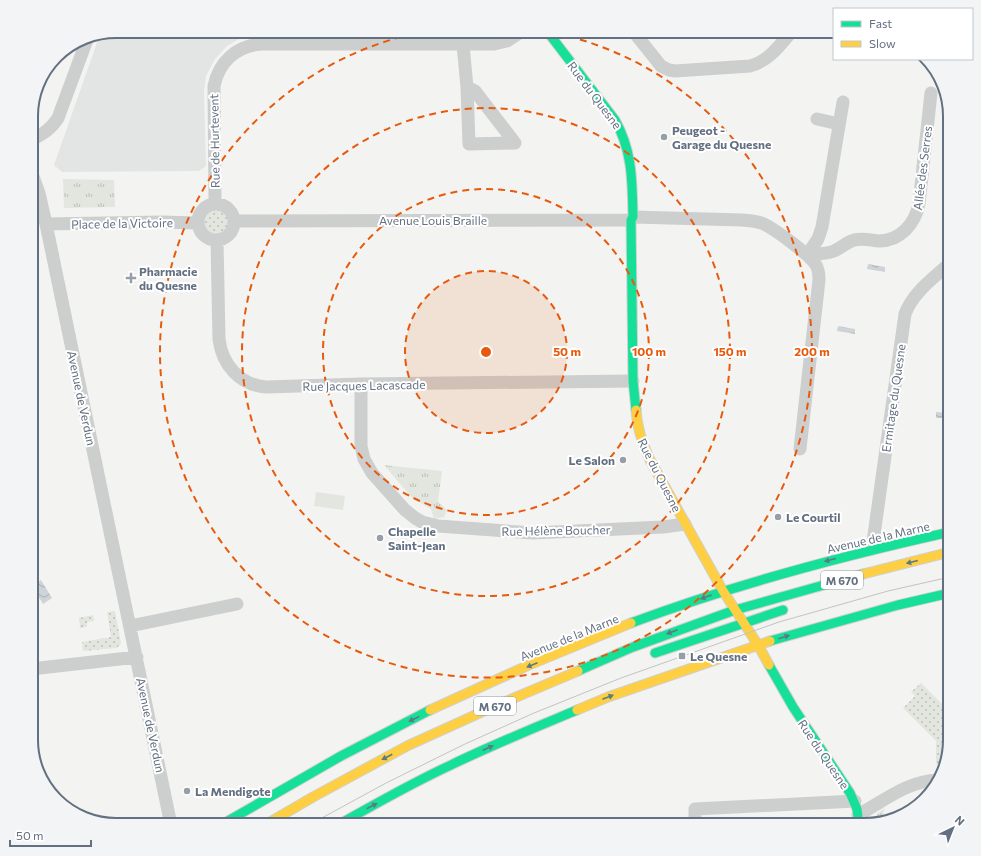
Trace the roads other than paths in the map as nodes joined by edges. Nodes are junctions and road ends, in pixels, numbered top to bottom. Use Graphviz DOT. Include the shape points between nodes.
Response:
graph roads {
  1 [pos="513,38"];
  2 [pos="552,38"];
  3 [pos="639,38"];
  4 [pos="786,38"];
  5 [pos="85,44"];
  6 [pos="463,45"];
  7 [pos="467,87"];
  8 [pos="931,93"];
  9 [pos="843,102"];
  10 [pos="817,119"];
  11 [pos="839,124"];
  12 [pos="38,136"];
  13 [pos="38,190"];
  14 [pos="215,204"];
  15 [pos="632,218"];
  16 [pos="235,221"];
  17 [pos="198,223"];
  18 [pos="46,224"];
  19 [pos="217,241"];
  20 [pos="807,255"];
  21 [pos="943,269"];
  22 [pos="633,382"];
  23 [pos="361,384"];
  24 [pos="800,449"];
  25 [pos="685,524"];
  26 [pos="943,534"];
  27 [pos="872,549"];
  28 [pos="943,554"];
  29 [pos="723,591"];
  30 [pos="943,594"];
  31 [pos="237,604"];
  32 [pos="792,608"];
  33 [pos="735,610"];
  34 [pos="744,623"];
  35 [pos="130,626"];
  36 [pos="758,645"];
  37 [pos="648,655"];
  38 [pos="137,657"];
  39 [pos="38,668"];
  40 [pos="931,781"];
  41 [pos="854,801"];
  42 [pos="170,818"];
  43 [pos="233,818"];
  44 [pos="278,818"];
  45 [pos="351,818"];
  46 [pos="695,818"];
  47 [pos="858,818"];
  48 [pos="861,818"];
  1 -- 6 [label="street, Rue de Hurtevent" via="500,43"];
  2 -- 15 [label="street, Rue du Quesne" via="624,133 630,155"];
  3 -- 4 [label="street" via="661,66 675,71 750,66 768,58"];
  5 -- 12 [label="street" via="55,124"];
  6 -- 7 [label="street"];
  6 -- 14 [label="street, Rue de Hurtevent" via="261,44 236,51 222,65 214,86"];
  7 -- 7 [label="street" via="469,144 515,143 475,91"];
  8 -- 20 [label="street, Allée des Serres" via="919,204 911,225 886,240 857,240 833,251"];
  9 -- 11 [label="street"];
  10 -- 11 [label="street"];
  11 -- 20 [label="street" via="822,227"];
  13 -- 18 [label="street, Avenue de Verdun"];
  14 -- 16 [label="street" via="228,207"];
  14 -- 17 [label="street" via="202,211"];
  15 -- 16 [label="street, Avenue Louis Braille"];
  15 -- 20 [label="street" via="759,222"];
  15 -- 22 [label="street, Rue du Quesne"];
  16 -- 19 [label="street" via="230,235"];
  17 -- 18 [label="street, Place de la Victoire"];
  17 -- 19 [label="street" via="204,236"];
  18 -- 35 [label="street, Avenue de Verdun"];
  19 -- 23 [label="street, Rue Jacques Lacascade" via="220,346 224,359 234,372 245,381 260,386"];
  20 -- 24 [label="street" via="818,269 819,280"];
  21 -- 27 [label="street, Ermitage du Quesne" via="916,294 905,314"];
  22 -- 23 [label="street, Rue Jacques Lacascade"];
  22 -- 25 [label="street, Rue du Quesne" via="637,426 642,444"];
  23 -- 25 [label="street, Rue Hélène Boucher" via="361,446 364,459 372,473 395,499 409,514 422,522 438,526 523,533"];
  25 -- 29 [label="street, Rue du Quesne"];
  26 -- 27 [label="street, Avenue de la Marne"];
  27 -- 29 [label="street, Avenue de la Marne, one-way"];
  28 -- 33 [label="street, M 670, one-way"];
  29 -- 33 [label="street, Rue du Quesne"];
  29 -- 43 [label="street, Avenue de la Marne, one-way" via="593,639 456,698 310,772"];
  36 -- 30 [label="street, one-way" via="898,604"];
  31 -- 35 [label="street"];
  32 -- 34 [label="street"];
  33 -- 34 [label="street, Rue du Quesne"];
  33 -- 44 [label="street, M 670, one-way" via="633,647 466,719 407,746"];
  34 -- 36 [label="street, Rue du Quesne"];
  34 -- 37 [label="street"];
  35 -- 38 [label="street, Avenue de Verdun"];
  36 -- 41 [label="street, Rue du Quesne" via="793,707"];
  45 -- 36 [label="street, one-way" via="424,778 551,720 622,691"];
  38 -- 39 [label="street"];
  38 -- 42 [label="street, Avenue de Verdun"];
  40 -- 48 [label="street" via="904,788"];
  41 -- 46 [label="street, Rue du Quesne" via="695,809"];
  41 -- 47 [label="street, Rue du Quesne"];
}
